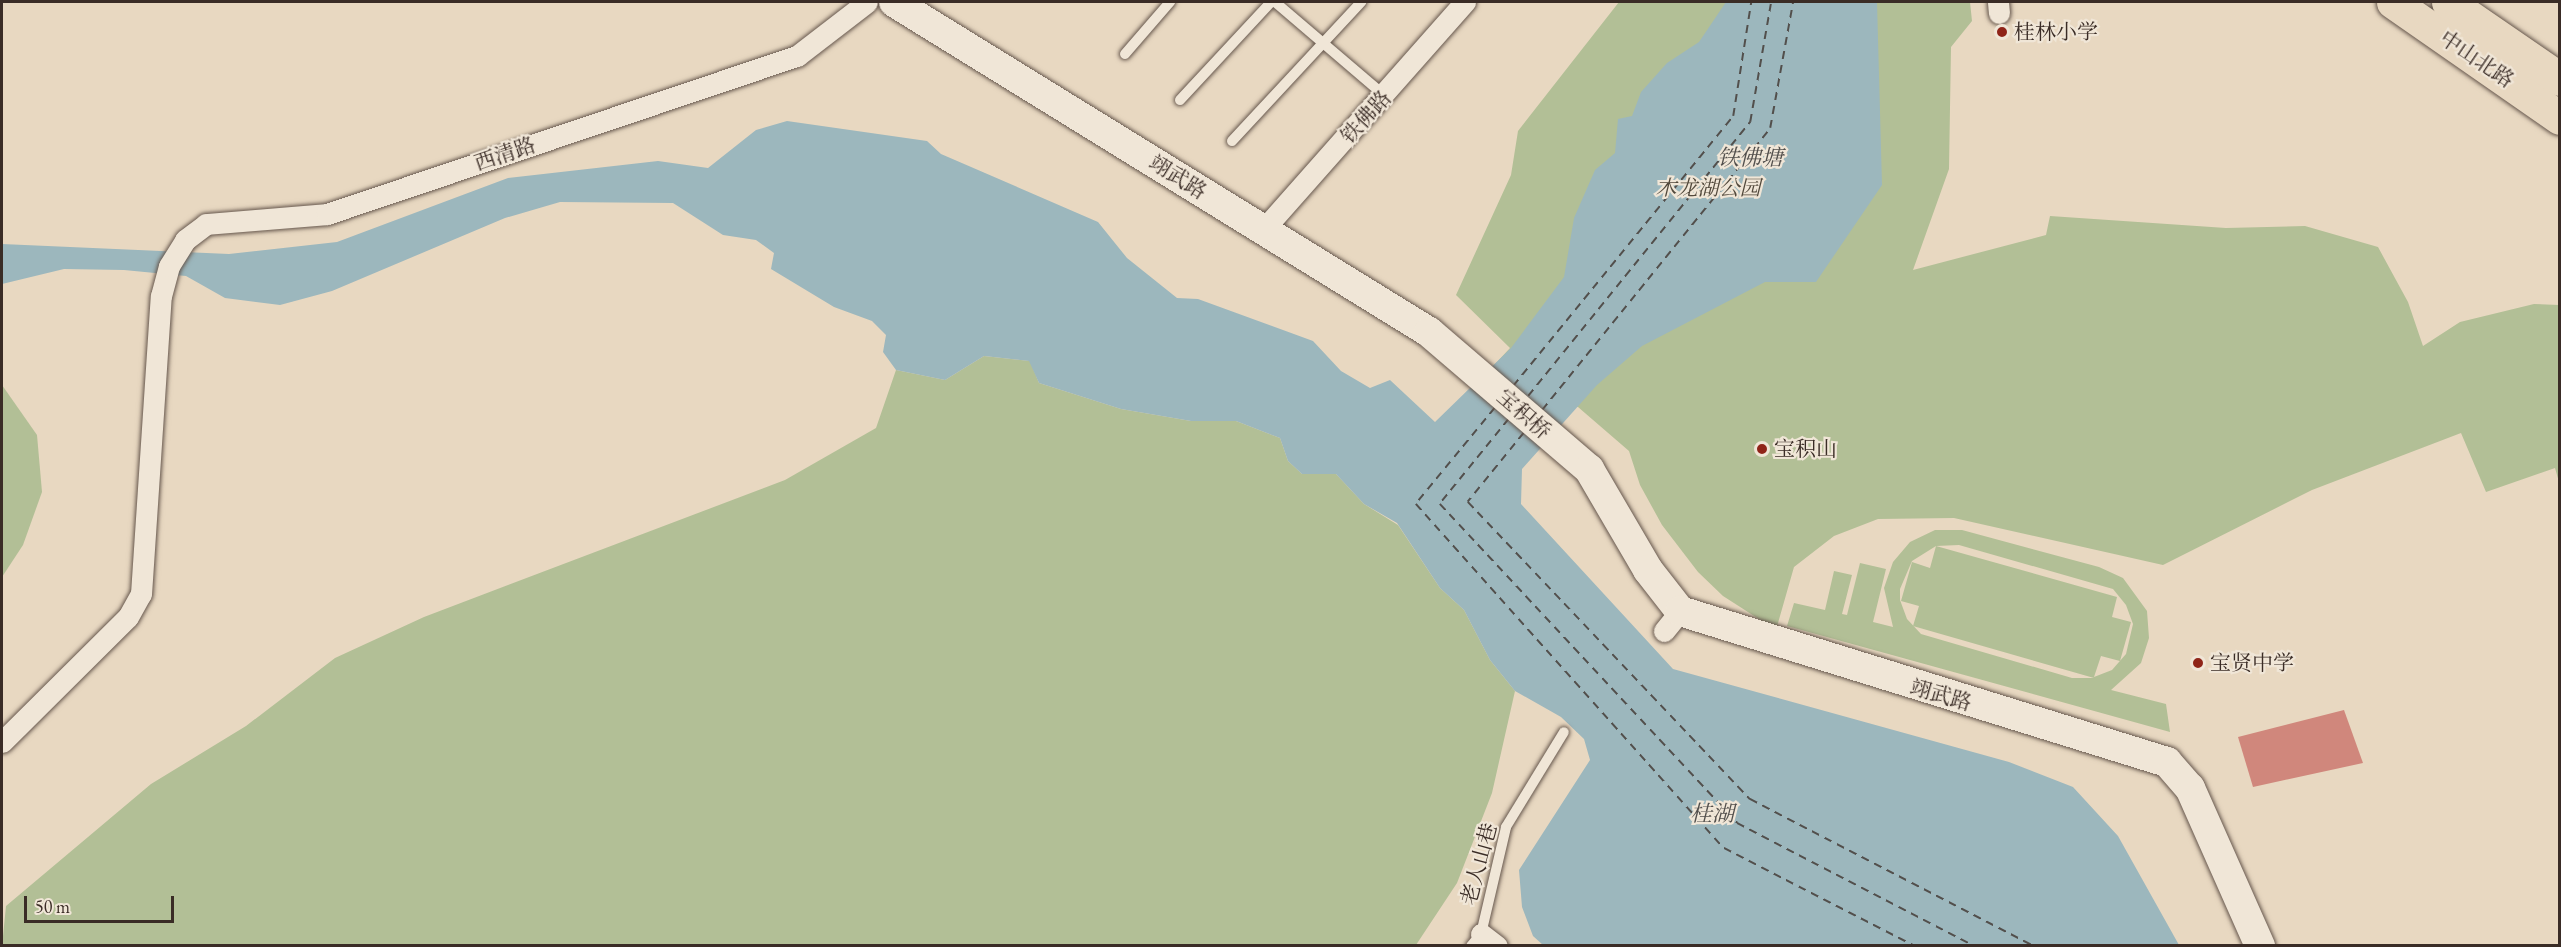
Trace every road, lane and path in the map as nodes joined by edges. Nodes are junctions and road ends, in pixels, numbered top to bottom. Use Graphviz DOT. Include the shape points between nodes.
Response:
graph roads {
  1 [pos="867,2"];
  2 [pos="894,2"];
  3 [pos="1170,2"];
  4 [pos="1273,2"];
  5 [pos="1361,2"];
  6 [pos="1465,2"];
  7 [pos="2393,2"];
  8 [pos="2448,2"];
  9 [pos="1323,43"];
  10 [pos="1125,54"];
  11 [pos="2559,79"];
  12 [pos="1386,96"];
  13 [pos="1180,100"];
  14 [pos="2559,118"];
  15 [pos="1232,141"];
  16 [pos="1263,230"];
  17 [pos="1459,358"];
  18 [pos="1589,470"];
  19 [pos="1564,732"];
  20 [pos="2,742"];
  21 [pos="1483,942"];
  22 [pos="2260,945"];
  1 -- 20 [label="street, 西清路" via="797,56 327,214 206,224 185,240 169,266 161,296 141,594 128,617"];
  2 -- 16 [label="main road, 翊武路"];
  3 -- 10 [label="lane"];
  4 -- 9 [label="lane"];
  4 -- 13 [label="lane"];
  5 -- 9 [label="lane"];
  6 -- 12 [label="street, 铁佛路"];
  7 -- 14 [label="highway, 中山北路"];
  8 -- 11 [label="highway, 中山北路"];
  9 -- 12 [label="lane"];
  9 -- 15 [label="lane"];
  12 -- 16 [label="street, 铁佛路"];
  16 -- 17 [label="main road, 翊武路" via="1429,332"];
  17 -- 18 [label="main road, 宝积桥"];
  18 -- 22 [label="main road, 翊武路" via="1648,570 1672,621 2167,762 2190,788"];
  19 -- 21 [label="lane, 老人山巷" via="1506,827"];
}
